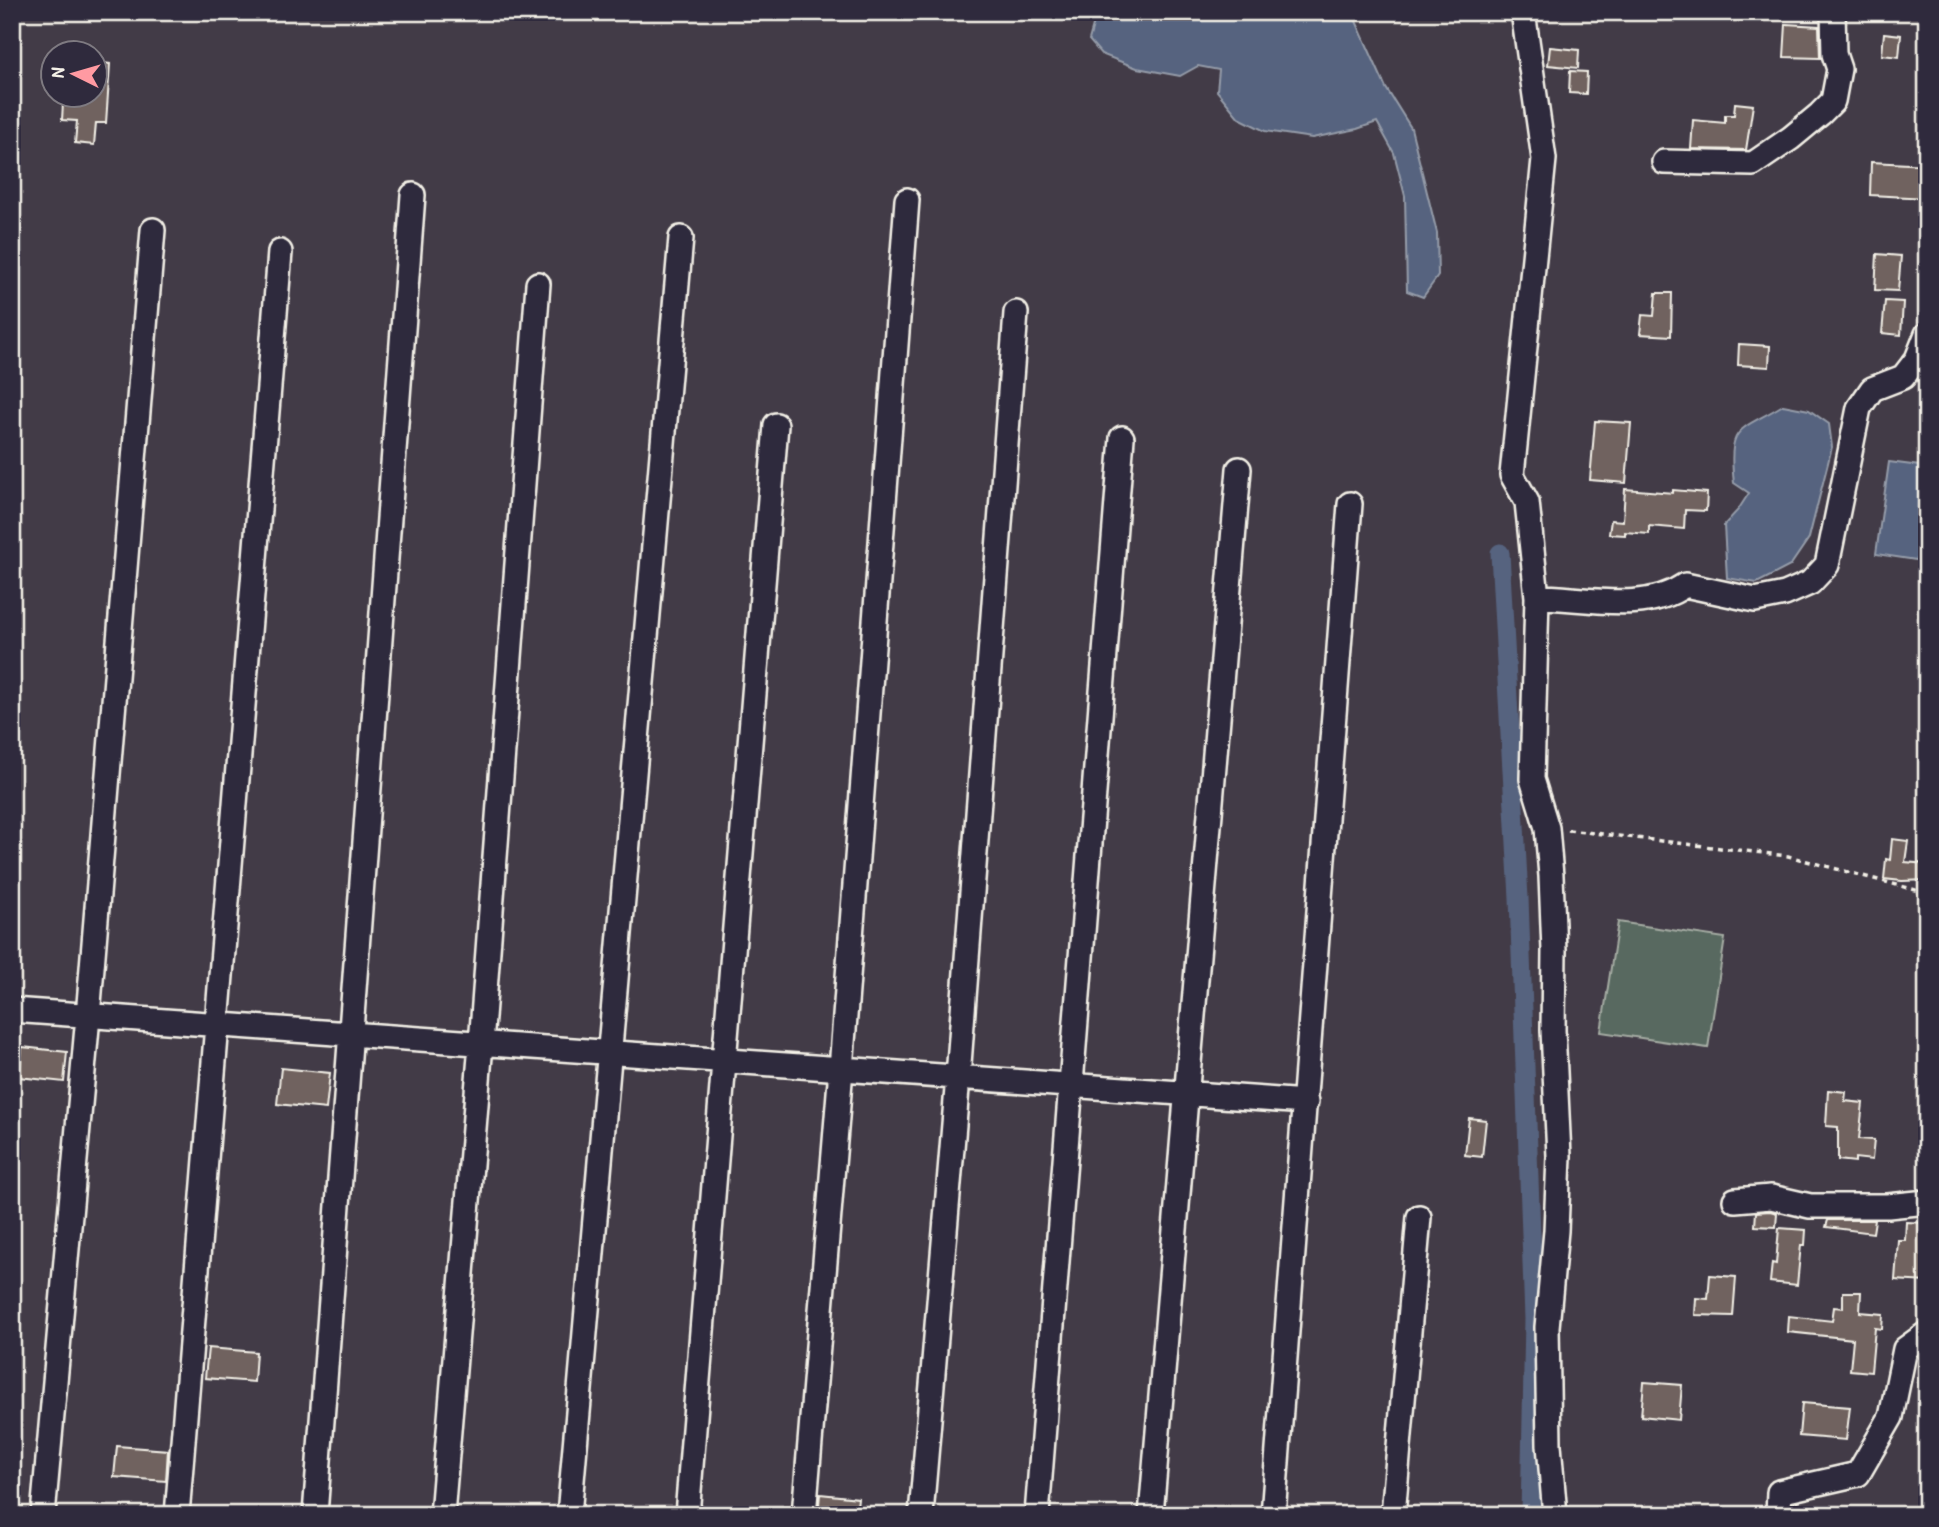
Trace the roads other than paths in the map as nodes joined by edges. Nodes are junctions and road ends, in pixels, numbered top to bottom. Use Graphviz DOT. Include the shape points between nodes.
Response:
graph roads {
  1 [pos="1523,12"];
  2 [pos="1833,12"];
  3 [pos="1664,162"];
  4 [pos="413,195"];
  5 [pos="907,200"];
  6 [pos="153,230"];
  7 [pos="681,238"];
  8 [pos="280,252"];
  9 [pos="538,284"];
  10 [pos="1016,313"];
  11 [pos="1927,334"];
  12 [pos="776,425"];
  13 [pos="1122,438"];
  14 [pos="1239,469"];
  15 [pos="1350,503"];
  16 [pos="1537,597"];
  17 [pos="12,1010"];
  18 [pos="88,1016"];
  19 [pos="216,1025"];
  20 [pos="351,1034"];
  21 [pos="481,1044"];
  22 [pos="610,1053"];
  23 [pos="725,1061"];
  24 [pos="841,1069"];
  25 [pos="958,1077"];
  26 [pos="1070,1085"];
  27 [pos="1187,1094"];
  28 [pos="1306,1102"];
  29 [pos="1735,1200"];
  30 [pos="1927,1202"];
  31 [pos="1419,1217"];
  32 [pos="1927,1333"];
  33 [pos="43,1515"];
  34 [pos="177,1515"];
  35 [pos="315,1515"];
  36 [pos="442,1515"];
  37 [pos="569,1515"];
  38 [pos="687,1515"];
  39 [pos="804,1515"];
  40 [pos="921,1515"];
  41 [pos="1037,1515"];
  42 [pos="1151,1515"];
  43 [pos="1273,1515"];
  44 [pos="1393,1515"];
  45 [pos="1555,1515"];
  46 [pos="1778,1515"];
  1 -- 16 [label="street" via="1544,159 1512,475 1527,502"];
  2 -- 3 [label="street" via="1839,69 1833,101 1820,114 1753,164"];
  4 -- 20 [label="street"];
  5 -- 24 [label="street"];
  6 -- 18 [label="street"];
  7 -- 22 [label="street"];
  8 -- 19 [label="street"];
  9 -- 21 [label="street"];
  10 -- 25 [label="street"];
  11 -- 16 [label="street" via="1903,377 1872,389 1859,408 1827,565 1810,583 1755,600 1685,585 1649,600"];
  12 -- 23 [label="street"];
  13 -- 26 [label="street"];
  14 -- 27 [label="street"];
  15 -- 28 [label="street"];
  16 -- 45 [label="street" via="1532,779 1547,828 1559,1156 1547,1327"];
  17 -- 18 [label="street"];
  18 -- 19 [label="street"];
  18 -- 33 [label="street"];
  19 -- 20 [label="street"];
  19 -- 34 [label="street"];
  20 -- 21 [label="street"];
  20 -- 35 [label="street"];
  21 -- 22 [label="street"];
  21 -- 36 [label="street"];
  22 -- 23 [label="street"];
  22 -- 37 [label="street"];
  23 -- 24 [label="street"];
  23 -- 38 [label="street"];
  24 -- 25 [label="street"];
  24 -- 39 [label="street"];
  25 -- 26 [label="street"];
  25 -- 40 [label="street"];
  26 -- 27 [label="street"];
  26 -- 41 [label="street"];
  27 -- 28 [label="street"];
  27 -- 42 [label="street"];
  28 -- 43 [label="street"];
  29 -- 30 [label="street" via="1771,1197 1810,1206"];
  31 -- 44 [label="street"];
  32 -- 46 [label="street" via="1905,1349 1891,1417 1858,1474 1779,1492"];
}
